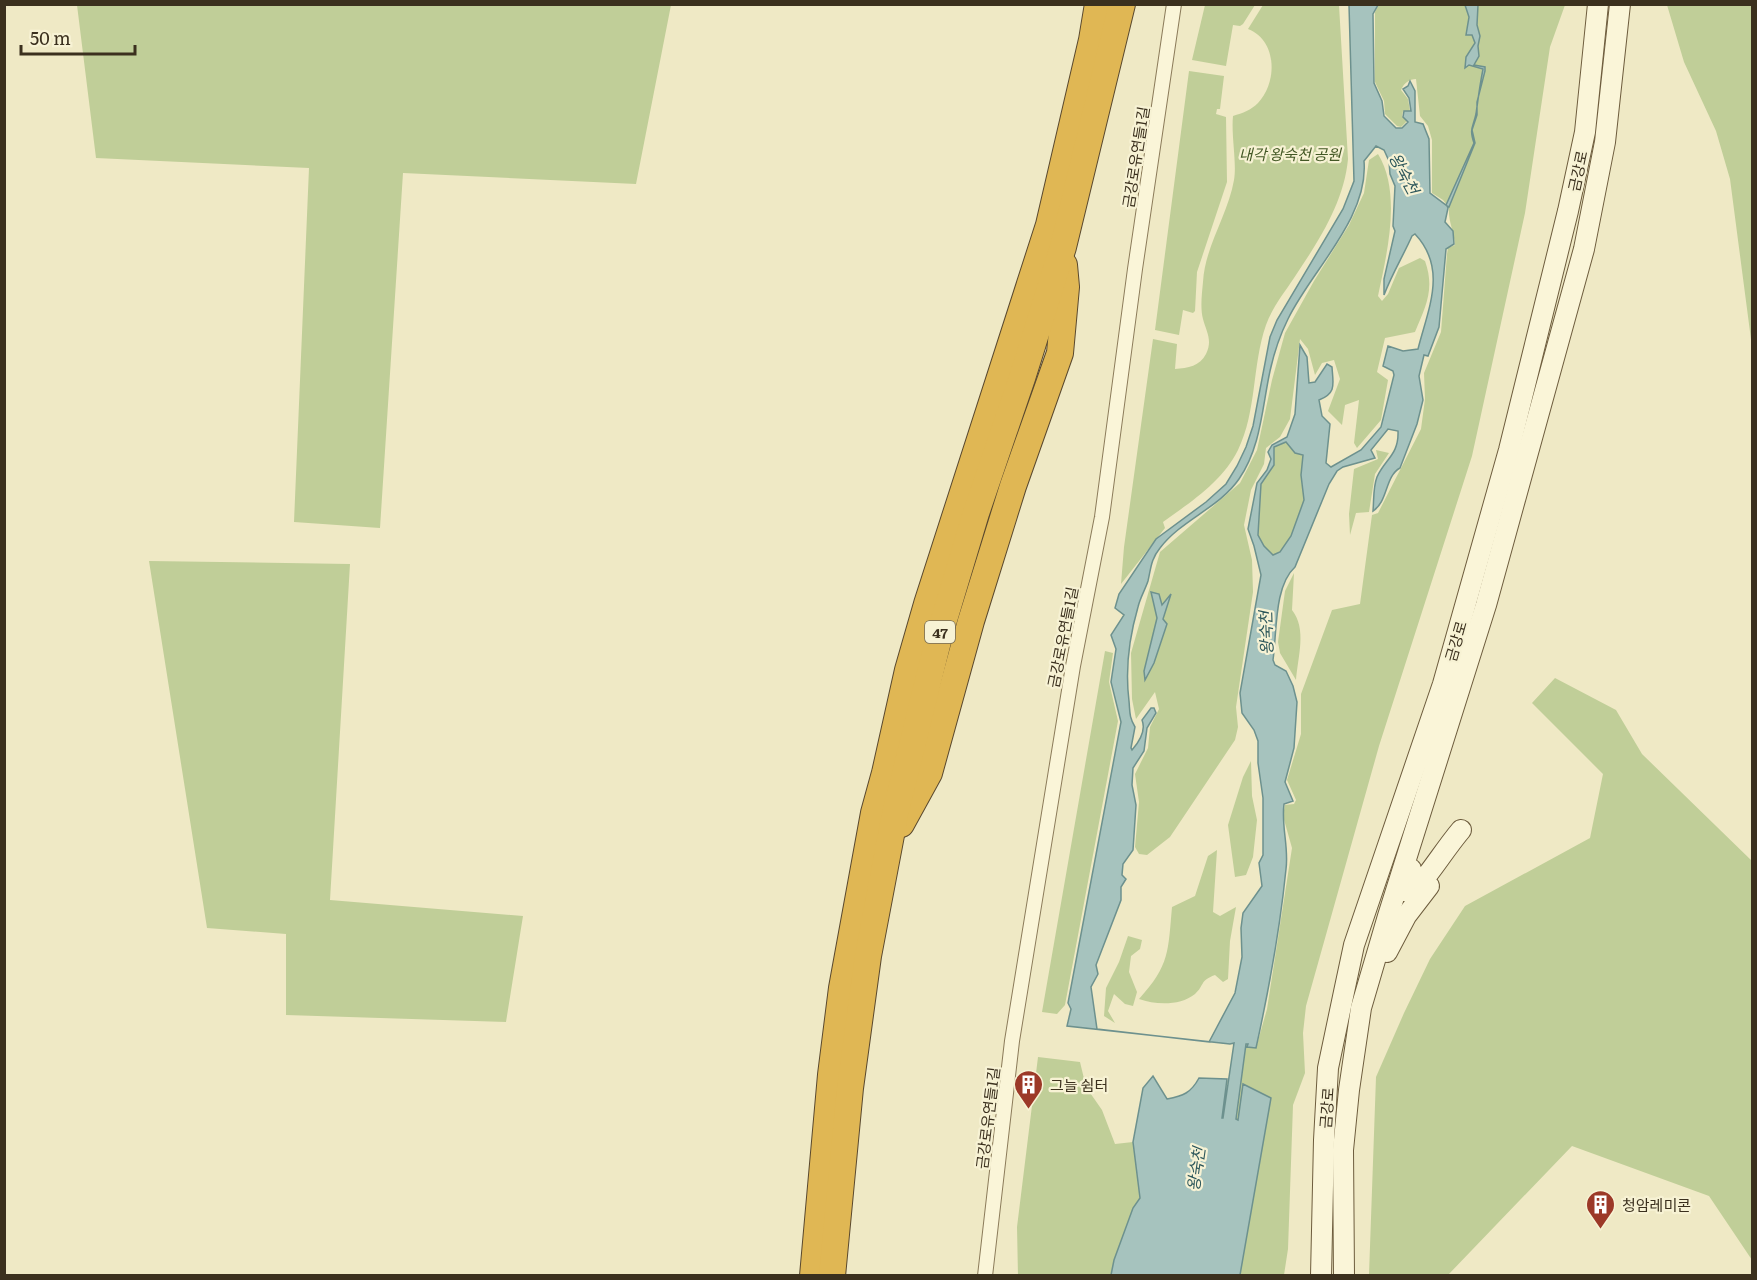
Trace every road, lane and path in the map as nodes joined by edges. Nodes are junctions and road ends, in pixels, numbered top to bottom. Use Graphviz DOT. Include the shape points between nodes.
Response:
graph roads {
  1 [pos="1098,4"];
  2 [pos="1122,4"];
  3 [pos="1174,4"];
  4 [pos="1598,4"];
  5 [pos="1620,4"];
  6 [pos="1486,605"];
  7 [pos="1461,830"];
  8 [pos="1453,850"];
  9 [pos="1349,1090"];
  10 [pos="813,1275"];
  11 [pos="832,1275"];
  12 [pos="985,1275"];
  13 [pos="1321,1275"];
  14 [pos="1344,1275"];
  1 -- 10 [label="highway, 47" via="1049,225 927,604 874,813 842,988"];
  2 -- 11 [label="highway, 47" via="1063,247 976,513 913,738 868,956 850,1088"];
  3 -- 12 [label="street, 금강로유연들1길" via="1102,517 1073,666 1012,1041"];
  4 -- 13 [label="main road, 금강로" via="1585,132 1509,450 1443,684 1354,945 1328,1068"];
  5 -- 6 [label="main road, 금강로" via="1605,142 1584,249"];
  6 -- 7 [label="main road" via="1453,745 1405,891 1413,892"];
  6 -- 9 [label="main road, 금강로" via="1361,1008"];
  8 -- 9 [label="main road" via="1392,941 1375,989"];
  9 -- 14 [label="main road, 금강로" via="1343,1150"];
}
